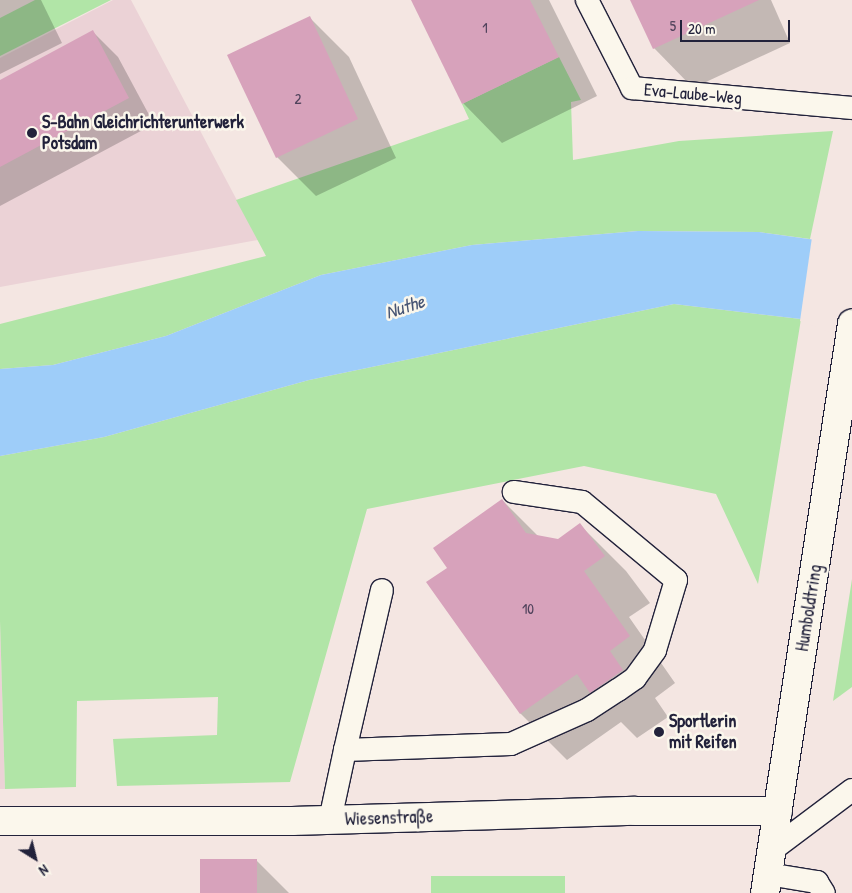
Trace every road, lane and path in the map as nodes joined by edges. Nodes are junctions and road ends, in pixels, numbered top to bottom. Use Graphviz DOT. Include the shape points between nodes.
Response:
graph roads {
  1 [pos="587,0"];
  2 [pos="852,108"];
  3 [pos="852,324"];
  4 [pos="514,492"];
  5 [pos="382,590"];
  6 [pos="345,750"];
  7 [pos="852,790"];
  8 [pos="778,811"];
  9 [pos="330,820"];
  10 [pos="0,821"];
  11 [pos="769,872"];
  12 [pos="824,893"];
  1 -- 2 [label="lane, Eva-Laube-Weg" via="632,88"];
  3 -- 8 [label="street, Humboldtring"];
  4 -- 6 [label="lane" via="582,502 676,580 662,634 646,665 635,678 587,710 511,744"];
  5 -- 6 [label="lane"];
  6 -- 9 [label="lane"];
  7 -- 11 [label="lane"];
  8 -- 9 [label="street, Wiesenstraße" via="635,811"];
  8 -- 11 [label="street, Humboldtring"];
  9 -- 10 [label="street, Wiesenstraße"];
  11 -- 12 [label="lane" via="817,882"];
}
